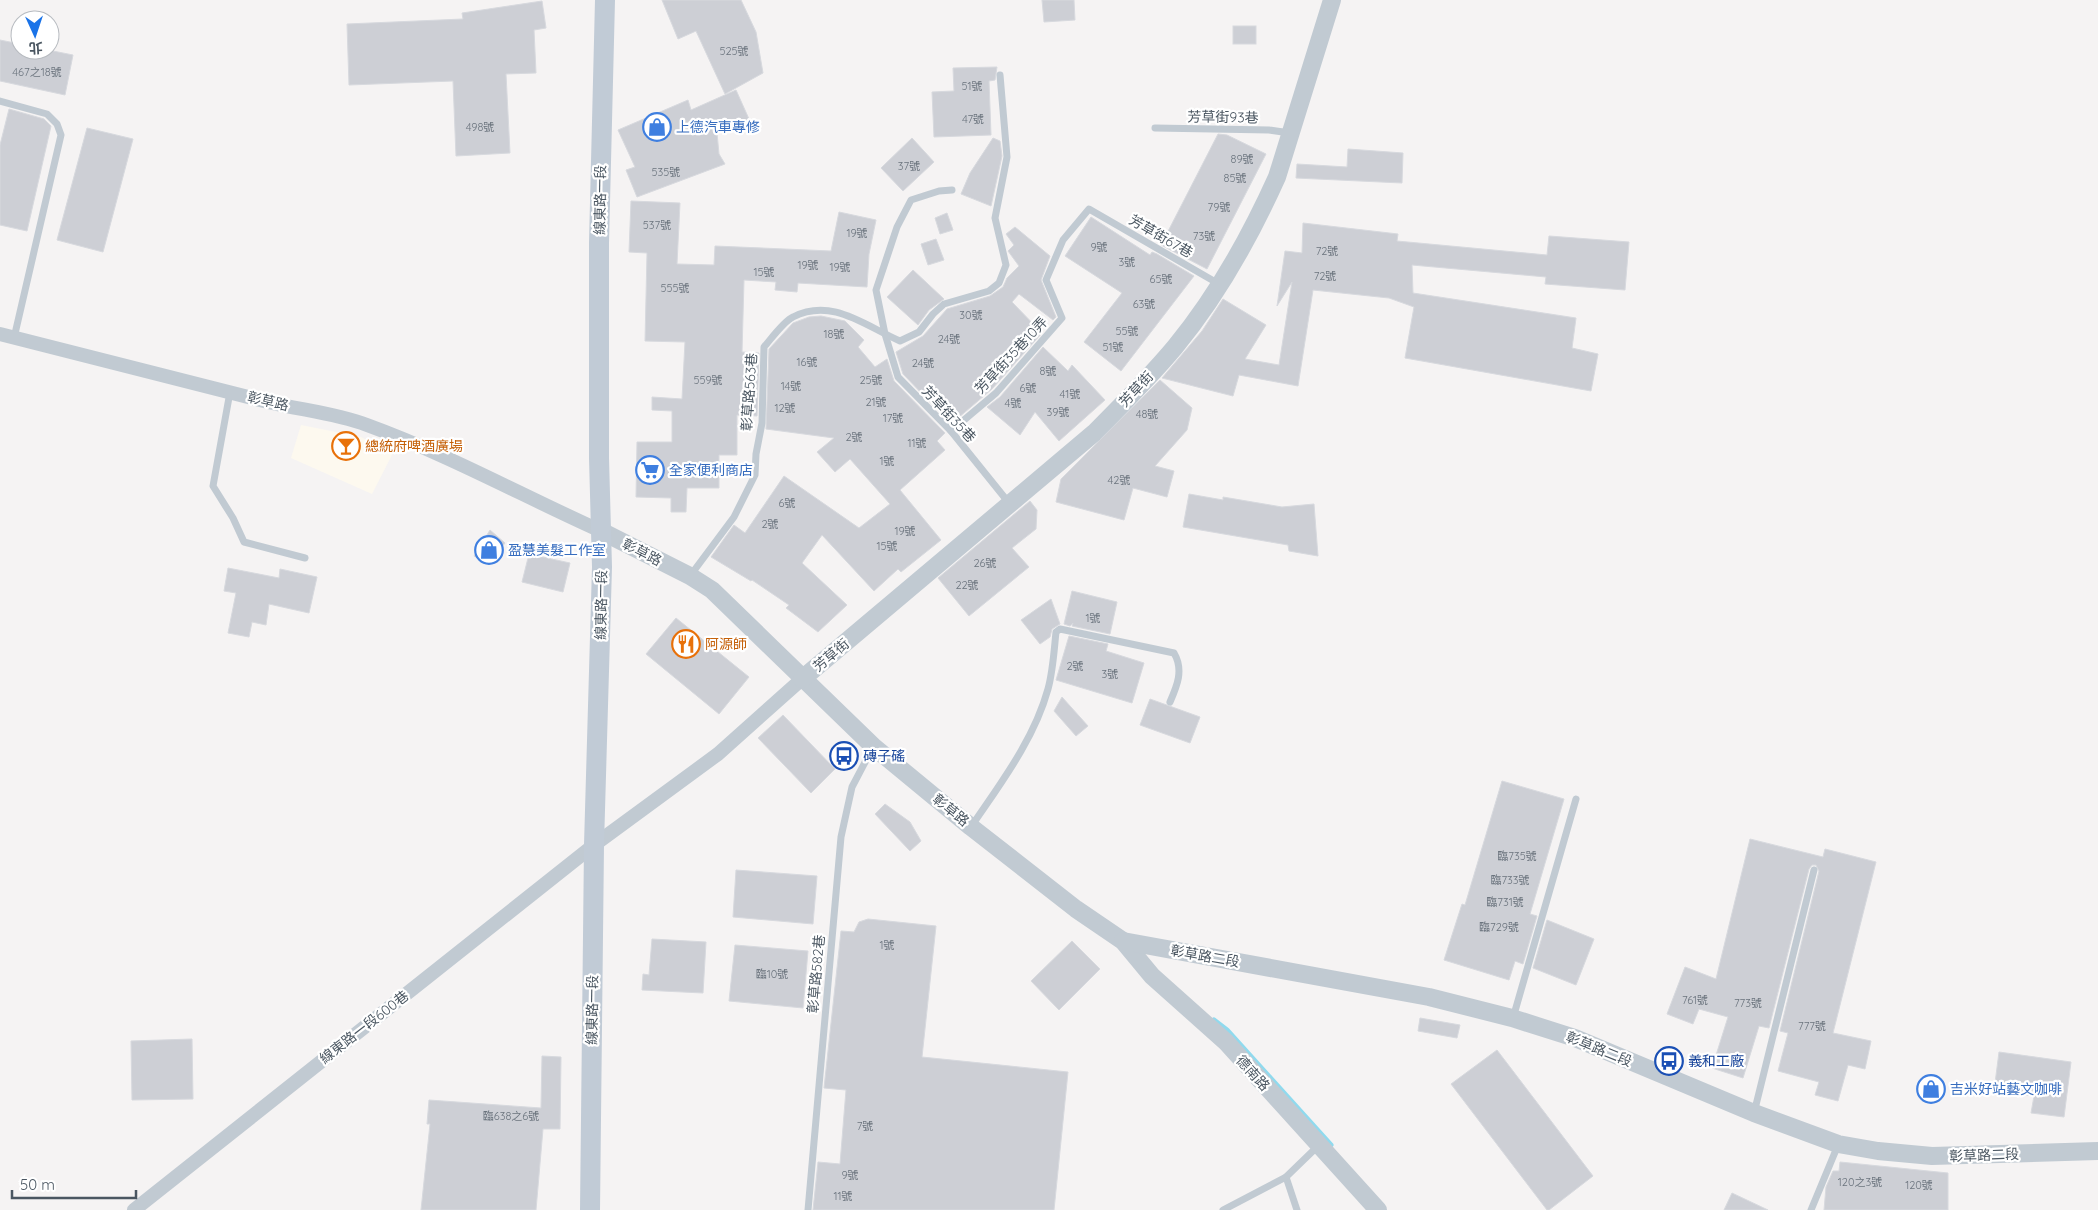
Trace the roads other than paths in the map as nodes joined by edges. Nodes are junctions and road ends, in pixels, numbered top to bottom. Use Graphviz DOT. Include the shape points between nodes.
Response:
graph roads {
  1 [pos="605,0"];
  2 [pos="1332,0"];
  3 [pos="1000,75"];
  4 [pos="0,101"];
  5 [pos="1155,128"];
  6 [pos="1290,134"];
  7 [pos="952,190"];
  8 [pos="1088,209"];
  9 [pos="1221,285"];
  10 [pos="0,334"];
  11 [pos="884,334"];
  12 [pos="14,338"];
  13 [pos="230,392"];
  14 [pos="951,431"];
  15 [pos="1009,504"];
  16 [pos="601,531"];
  17 [pos="305,558"];
  18 [pos="690,576"];
  19 [pos="802,679"];
  20 [pos="1170,702"];
  21 [pos="874,747"];
  22 [pos="1576,799"];
  23 [pos="972,827"];
  24 [pos="594,845"];
  25 [pos="1814,870"];
  26 [pos="1123,941"];
  27 [pos="1512,1018"];
  28 [pos="1754,1114"];
  29 [pos="1838,1144"];
  30 [pos="1318,1146"];
  31 [pos="2098,1151"];
  32 [pos="1286,1177"];
  33 [pos="134,1210"];
  34 [pos="590,1210"];
  35 [pos="808,1210"];
  36 [pos="1223,1210"];
  37 [pos="1296,1210"];
  38 [pos="1378,1210"];
  39 [pos="1811,1210"];
  1 -- 16 [label="main road, 線東路一段" via="599,244"];
  2 -- 6 [label="street, 芳草街"];
  3 -- 11 [label="lane, 彰草路563巷" via="1007,157 995,218 1006,266 999,283 989,291 944,304 919,332 900,341"];
  4 -- 12 [label="lane" via="47,114 62,135"];
  5 -- 6 [label="lane, 芳草街93巷" via="1269,130"];
  6 -- 9 [label="street, 芳草街" via="1267,199"];
  7 -- 11 [label="lane, 芳草街35巷" via="939,190 911,200 898,227 876,290"];
  8 -- 9 [label="lane, 芳草街67巷"];
  8 -- 14 [label="lane, 芳草街35巷10弄" via="1063,240 1046,280 1062,318 996,393"];
  9 -- 15 [label="street, 芳草街" via="1175,347 1129,398 1094,433"];
  10 -- 12 [label="street, 彰草路"];
  11 -- 14 [label="lane, 芳草街35巷" via="898,377"];
  11 -- 18 [label="lane, 彰草路563巷" via="842,313 818,309 791,317 764,347 762,423 755,475 734,517"];
  12 -- 13 [label="street, 彰草路"];
  13 -- 16 [label="street, 彰草路" via="366,424"];
  13 -- 17 [label="lane" via="214,486 244,542"];
  14 -- 15 [label="lane, 芳草街35巷"];
  15 -- 19 [label="street, 芳草街"];
  16 -- 18 [label="street, 彰草路"];
  16 -- 24 [label="main road, 線東路一段"];
  18 -- 19 [label="street, 彰草路" via="712,590"];
  19 -- 21 [label="street, 彰草路"];
  19 -- 24 [label="street, 線東路一段600巷" via="718,754"];
  20 -- 23 [label="lane" via="1180,670 1174,653 1060,629 1056,632 1048,689 1037,720"];
  21 -- 23 [label="street, 彰草路"];
  21 -- 35 [label="lane, 彰草路582巷" via="852,787 841,837"];
  22 -- 27 [label="lane"];
  23 -- 26 [label="street, 彰草路" via="1076,909"];
  24 -- 33 [label="street, 線東路一段600巷"];
  24 -- 34 [label="main road, 線東路一段"];
  25 -- 28 [label="lane"];
  26 -- 27 [label="street, 彰草路二段" via="1429,997"];
  26 -- 30 [label="street, 德南路" via="1152,976 1226,1042"];
  27 -- 28 [label="street, 彰草路二段" via="1575,1038"];
  28 -- 29 [label="street, 彰草路二段"];
  29 -- 31 [label="street, 彰草路二段" via="1932,1156"];
  29 -- 39 [label="lane"];
  30 -- 32 [label="lane"];
  30 -- 38 [label="street, 德南路"];
  32 -- 36 [label="lane"];
  32 -- 37 [label="lane"];
}
